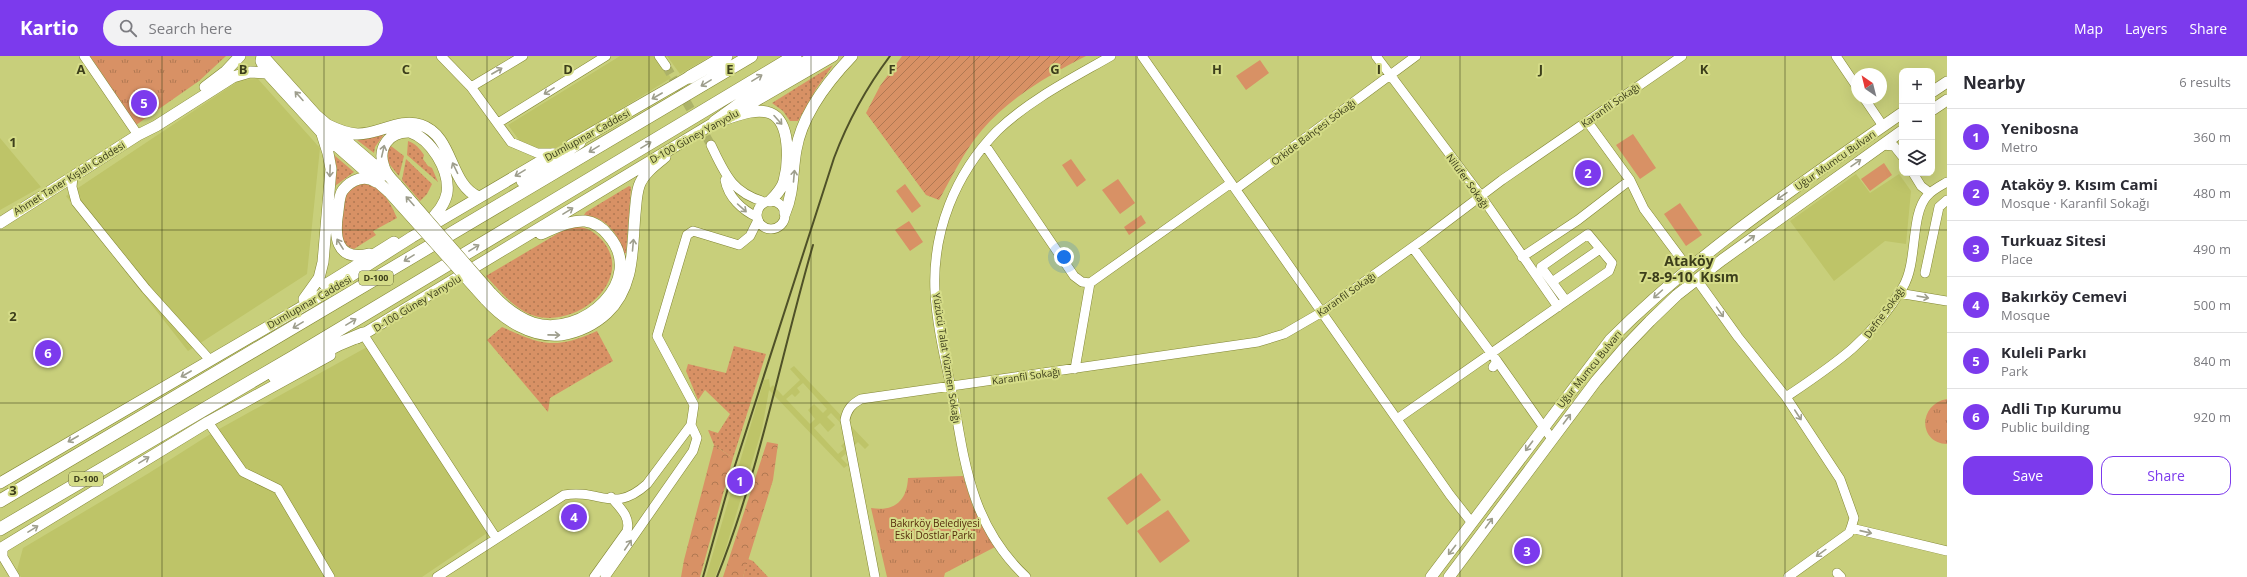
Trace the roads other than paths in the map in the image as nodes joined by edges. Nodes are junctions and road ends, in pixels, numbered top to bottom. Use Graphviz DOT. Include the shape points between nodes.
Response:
graph roads {
  1 [pos="84,56"];
  2 [pos="240,56"];
  3 [pos="263,56"];
  4 [pos="440,56"];
  5 [pos="523,56"];
  6 [pos="606,56"];
  7 [pos="659,56"];
  8 [pos="719,56"];
  9 [pos="726,56"];
  10 [pos="751,56"];
  11 [pos="795,56"];
  12 [pos="816,56"];
  13 [pos="833,56"];
  14 [pos="852,56"];
  15 [pos="1111,56"];
  16 [pos="1142,56"];
  17 [pos="1376,56"];
  18 [pos="1416,56"];
  19 [pos="1682,56"];
  20 [pos="1836,56"];
  21 [pos="666,66"];
  22 [pos="267,73"];
  23 [pos="1389,75"];
  24 [pos="690,77"];
  25 [pos="1851,78"];
  26 [pos="1947,82"];
  27 [pos="471,86"];
  28 [pos="1935,90"];
  29 [pos="1947,100"];
  30 [pos="1868,104"];
  31 [pos="1935,108"];
  32 [pos="1899,115"];
  33 [pos="1586,121"];
  34 [pos="715,122"];
  35 [pos="498,123"];
  36 [pos="1883,126"];
  37 [pos="324,129"];
  38 [pos="1899,133"];
  39 [pos="138,135"];
  40 [pos="1892,138"];
  41 [pos="682,141"];
  42 [pos="579,142"];
  43 [pos="711,145"];
  44 [pos="1882,145"];
  45 [pos="985,146"];
  46 [pos="1899,152"];
  47 [pos="556,153"];
  48 [pos="722,168"];
  49 [pos="73,176"];
  50 [pos="1915,176"];
  51 [pos="1922,176"];
  52 [pos="1630,180"];
  53 [pos="1947,182"];
  54 [pos="1234,186"];
  55 [pos="393,188"];
  56 [pos="1930,193"];
  57 [pos="1480,196"];
  58 [pos="479,197"];
  59 [pos="1947,200"];
  60 [pos="767,202"];
  61 [pos="14,213"];
  62 [pos="785,213"];
  63 [pos="0,218"];
  64 [pos="757,219"];
  65 [pos="0,223"];
  66 [pos="412,237"];
  67 [pos="428,246"];
  68 [pos="511,246"];
  69 [pos="1412,248"];
  70 [pos="1600,248"];
  71 [pos="374,253"];
  72 [pos="1522,257"];
  73 [pos="1688,268"];
  74 [pos="1925,273"];
  75 [pos="1697,280"];
  76 [pos="1552,282"];
  77 [pos="1090,283"];
  78 [pos="627,284"];
  79 [pos="616,285"];
  80 [pos="1898,293"];
  81 [pos="488,296"];
  82 [pos="304,299"];
  83 [pos="1947,301"];
  84 [pos="1562,304"];
  85 [pos="1322,312"];
  86 [pos="255,332"];
  87 [pos="363,334"];
  88 [pos="210,360"];
  89 [pos="1494,361"];
  90 [pos="1075,369"];
  91 [pos="951,387"];
  92 [pos="1786,397"];
  93 [pos="1397,418"];
  94 [pos="208,422"];
  95 [pos="692,425"];
  96 [pos="173,428"];
  97 [pos="1543,428"];
  98 [pos="1552,439"];
  99 [pos="0,483"];
  100 [pos="614,501"];
  101 [pos="0,502"];
  102 [pos="628,520"];
  103 [pos="1472,523"];
  104 [pos="642,524"];
  105 [pos="1851,528"];
  106 [pos="0,529"];
  107 [pos="494,536"];
  108 [pos="2,548"];
  109 [pos="1947,551"];
  110 [pos="0,562"];
  111 [pos="10,577"];
  112 [pos="15,577"];
  113 [pos="330,577"];
  114 [pos="429,577"];
  115 [pos="437,577"];
  116 [pos="594,577"];
  117 [pos="605,577"];
  118 [pos="875,577"];
  119 [pos="1026,577"];
  120 [pos="1431,577"];
  121 [pos="1450,577"];
  122 [pos="1788,577"];
  1 -- 39 [label="street"];
  2 -- 39 [label="main road, Ahmet Taner Kışlalı Caddesi" via="226,71 147,125"];
  3 -- 22 [label="main road" via="260,61"];
  37 -- 3 [label="main road, one-way"];
  4 -- 27 [label="street"];
  27 -- 5 [label="street, one-way"];
  6 -- 35 [label="street, one-way"];
  7 -- 21 [label="street"];
  8 -- 24 [label="main road, Dumlupınar Caddesi"];
  9 -- 24 [label="highway"];
  10 -- 67 [label="highway, D-100, one-way"];
  96 -- 11 [label="highway, D-100, one-way"];
  12 -- 34 [label="highway" via="757,92"];
  13 -- 34 [label="main road, D-100 Güney Yanyolu"];
  62 -- 14 [label="main road, one-way" via="793,187 796,149 804,127 819,97 838,70"];
  15 -- 45 [label="street, Yüzücü Talat Yüzmen Sokağı" via="1023,110"];
  16 -- 54 [label="street"];
  17 -- 23 [label="street, Nilüfer Sokağı"];
  18 -- 23 [label="street, Orkide Bahçesi Sokağı"];
  19 -- 33 [label="street, Karanfil Sokağı"];
  20 -- 25 [label="street"];
  22 -- 37 [label="main road"];
  22 -- 39 [label="main road, Ahmet Taner Kışlalı Caddesi" via="250,72 233,77"];
  23 -- 54 [label="street, Orkide Bahçesi Sokağı"];
  23 -- 57 [label="street, Nilüfer Sokağı"];
  24 -- 42 [label="main road, Dumlupınar Caddesi, one-way"];
  26 -- 28 [label="main road"];
  27 -- 35 [label="street"];
  29 -- 31 [label="main road"];
  30 -- 36 [label="street"];
  32 -- 36 [label="main road, Uğur Mumcu Bulvarı"];
  33 -- 52 [label="street"];
  33 -- 57 [label="street, Karanfil Sokağı"];
  34 -- 41 [label="main road, D-100 Güney Yanyolu"];
  34 -- 60 [label="main road, one-way" via="756,111 772,113 781,123 786,133 784,181 779,192"];
  35 -- 47 [label="street" via="511,142 517,146 537,153"];
  36 -- 40 [label="main road"];
  36 -- 73 [label="main road, Uğur Mumcu Bulvarı, one-way" via="1770,205"];
  37 -- 55 [label="main road"];
  58 -- 37 [label="main road, one-way" via="472,194 463,184 437,137 422,125 403,123 359,134"];
  37 -- 82 [label="main road, one-way" via="331,169 323,262 319,278"];
  38 -- 40 [label="main road, Uğur Mumcu Bulvarı"];
  39 -- 49 [label="main road, Ahmet Taner Kışlalı Caddesi"];
  40 -- 44 [label="main road, Uğur Mumcu Bulvarı"];
  68 -- 41 [label="main road, D-100 Güney Yanyolu, one-way"];
  78 -- 41 [label="main road, one-way" via="639,186 649,172"];
  42 -- 47 [label="main road, Dumlupınar Caddesi"];
  42 -- 67 [label="highway"];
  43 -- 48 [label="street"];
  44 -- 46 [label="street" via="1894,146"];
  75 -- 44 [label="main road, Uğur Mumcu Bulvarı, one-way" via="1778,218"];
  45 -- 77 [label="street" via="1074,276 1082,282"];
  45 -- 91 [label="street, Yüzücü Talat Yüzmen Sokağı" via="951,199 940,228 935,260 935,293"];
  47 -- 58 [label="main road, Dumlupınar Caddesi, one-way"];
  48 -- 60 [label="street" via="732,185 743,194"];
  48 -- 64 [label="street, one-way" via="725,184 734,200 744,211"];
  49 -- 61 [label="main road, Ahmet Taner Kışlalı Caddesi"];
  49 -- 88 [label="street" via="72,187 76,202 146,289"];
  50 -- 56 [label="street" via="1921,186"];
  51 -- 56 [label="street"];
  52 -- 72 [label="street" via="1578,220"];
  52 -- 73 [label="street" via="1644,209"];
  53 -- 56 [label="street"];
  54 -- 77 [label="street"];
  54 -- 85 [label="street"];
  55 -- 66 [label="main road, one-way" via="384,169 381,154 388,139 393,135 410,132 422,138 437,157 445,174 447,186 440,210"];
  71 -- 55 [label="main road, one-way" via="362,256 345,252 336,240 335,228 340,195 353,180 360,178"];
  55 -- 81 [label="main road, bridge"];
  56 -- 80 [label="street, Defne Sokağı" via="1921,207 1910,271"];
  57 -- 69 [label="street, Karanfil Sokağı"];
  57 -- 72 [label="street, Nilüfer Sokağı"];
  58 -- 66 [label="main road, Dumlupınar Caddesi"];
  59 -- 74 [label="street" via="1939,207"];
  60 -- 62 [label="street" via="778,203"];
  60 -- 64 [label="street" via="759,208"];
  61 -- 63 [label="main road"];
  61 -- 65 [label="main road, Ahmet Taner Kışlalı Caddesi"];
  62 -- 64 [label="street" via="783,223 776,229 767,229"];
  64 -- 95 [label="street" via="750,236 740,245 693,231 687,235 656,336 694,405"];
  66 -- 71 [label="main road"];
  66 -- 86 [label="main road, Dumlupınar Caddesi" via="307,304"];
  67 -- 101 [label="highway, D-100, one-way"];
  68 -- 79 [label="main road" via="572,222 590,222 606,232 615,245 619,260"];
  68 -- 87 [label="main road, D-100 Güney Yanyolu"];
  69 -- 85 [label="street, Karanfil Sokağı"];
  69 -- 89 [label="street"];
  70 -- 76 [label="street"];
  70 -- 76 [label="street" via="1588,234 1541,267"];
  70 -- 84 [label="street" via="1612,263 1609,271"];
  71 -- 82 [label="main road"];
  72 -- 84 [label="street, Nilüfer Sokağı"];
  73 -- 75 [label="main road"];
  73 -- 97 [label="main road, Uğur Mumcu Bulvarı, one-way" via="1610,340"];
  75 -- 92 [label="street, one-way"];
  98 -- 75 [label="main road, Uğur Mumcu Bulvarı, one-way" via="1626,346 1677,295"];
  76 -- 84 [label="street"];
  77 -- 90 [label="street"];
  78 -- 79 [label="main road"];
  81 -- 78 [label="main road, one-way" via="504,317 522,328 557,335 577,332 602,318 618,300"];
  79 -- 81 [label="main road" via="605,302 594,312 574,322 553,326 533,323"];
  80 -- 83 [label="street, one-way"];
  80 -- 92 [label="street, Defne Sokağı" via="1863,340 1838,361"];
  82 -- 86 [label="main road"];
  84 -- 89 [label="street"];
  85 -- 90 [label="street, Karanfil Sokağı" via="1284,334 1258,342"];
  85 -- 93 [label="street"];
  86 -- 88 [label="main road, Dumlupınar Caddesi"];
  87 -- 94 [label="main road, D-100 Güney Yanyolu" via="297,374"];
  87 -- 96 [label="highway" via="200,417"];
  87 -- 107 [label="street"];
  88 -- 99 [label="main road, Dumlupınar Caddesi, one-way"];
  89 -- 93 [label="street"];
  89 -- 97 [label="street"];
  90 -- 91 [label="street, Karanfil Sokağı"];
  91 -- 118 [label="street, Karanfil Sokağı" via="862,399 855,402 846,413 845,420"];
  91 -- 119 [label="street, Yüzücü Talat Yüzmen Sokağı" via="966,472 976,503 1004,551"];
  92 -- 105 [label="street, one-way" via="1840,479 1854,518"];
  93 -- 103 [label="street"];
  108 -- 94 [label="main road, D-100 Güney Yanyolu, one-way"];
  94 -- 113 [label="street" via="243,472 278,489"];
  95 -- 100 [label="street" via="647,484 631,495"];
  95 -- 104 [label="street" via="697,438 693,451"];
  96 -- 106 [label="highway, D-100"];
  97 -- 98 [label="street"];
  97 -- 103 [label="main road, Uğur Mumcu Bulvarı, one-way"];
  121 -- 98 [label="main road, Uğur Mumcu Bulvarı, one-way"];
  100 -- 102 [label="street"];
  100 -- 107 [label="street" via="607,495 586,489 560,493"];
  102 -- 104 [label="street"];
  102 -- 116 [label="street" via="627,531"];
  103 -- 120 [label="main road, Uğur Mumcu Bulvarı, one-way"];
  117 -- 104 [label="street, one-way"];
  105 -- 109 [label="street, one-way"];
  105 -- 122 [label="street, one-way" via="1849,533"];
  107 -- 114 [label="street"];
  107 -- 115 [label="street"];
  108 -- 112 [label="street" via="3,558"];
  110 -- 111 [label="street"];
}
